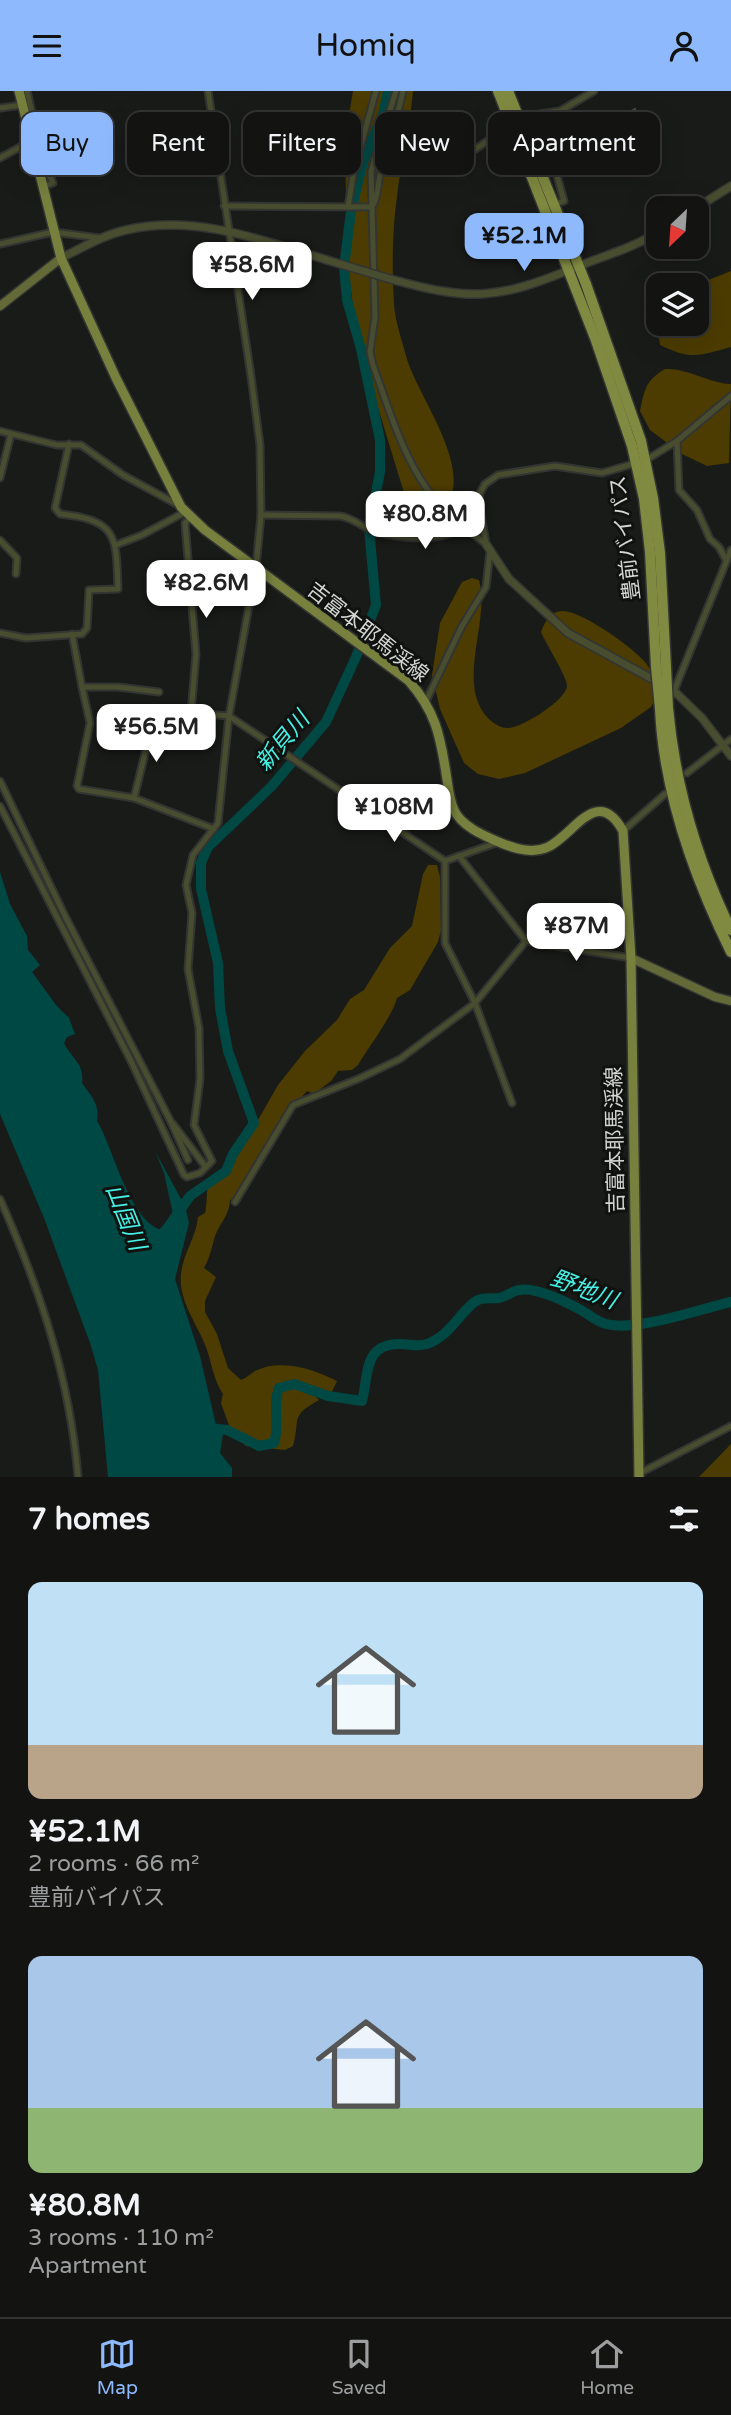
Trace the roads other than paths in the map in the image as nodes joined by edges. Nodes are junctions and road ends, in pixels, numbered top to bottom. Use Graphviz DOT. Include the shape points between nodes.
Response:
graph roads {
  1 [pos="19,91"];
  2 [pos="27,91"];
  3 [pos="208,91"];
  4 [pos="376,91"];
  5 [pos="396,91"];
  6 [pos="403,91"];
  7 [pos="499,91"];
  8 [pos="508,91"];
  9 [pos="594,91"];
  10 [pos="22,105"];
  11 [pos="0,108"];
  12 [pos="24,112"];
  13 [pos="31,112"];
  14 [pos="398,112"];
  15 [pos="554,112"];
  16 [pos="21,147"];
  17 [pos="0,158"];
  18 [pos="41,175"];
  19 [pos="380,175"];
  20 [pos="556,175"];
  21 [pos="731,186"];
  22 [pos="709,200"];
  23 [pos="555,204"];
  24 [pos="224,206"];
  25 [pos="348,207"];
  26 [pos="371,207"];
  27 [pos="227,229"];
  28 [pos="53,232"];
  29 [pos="102,238"];
  30 [pos="646,238"];
  31 [pos="0,244"];
  32 [pos="61,258"];
  33 [pos="574,269"];
  34 [pos="0,306"];
  35 [pos="731,396"];
  36 [pos="0,431"];
  37 [pos="12,434"];
  38 [pos="677,441"];
  39 [pos="69,444"];
  40 [pos="641,461"];
  41 [pos="0,478"];
  42 [pos="185,512"];
  43 [pos="261,515"];
  44 [pos="462,525"];
  45 [pos="0,540"];
  46 [pos="116,545"];
  47 [pos="488,547"];
  48 [pos="731,550"];
  49 [pos="726,560"];
  50 [pos="256,567"];
  51 [pos="16,574"];
  52 [pos="0,633"];
  53 [pos="72,634"];
  54 [pos="82,687"];
  55 [pos="674,691"];
  56 [pos="159,692"];
  57 [pos="426,701"];
  58 [pos="664,708"];
  59 [pos="229,716"];
  60 [pos="152,725"];
  61 [pos="731,739"];
  62 [pos="723,745"];
  63 [pos="731,756"];
  64 [pos="687,773"];
  65 [pos="0,781"];
  66 [pos="665,794"];
  67 [pos="134,798"];
  68 [pos="0,806"];
  69 [pos="214,829"];
  70 [pos="623,831"];
  71 [pos="499,842"];
  72 [pos="459,856"];
  73 [pos="445,861"];
  74 [pos="731,930"];
  75 [pos="526,941"];
  76 [pos="731,952"];
  77 [pos="631,958"];
  78 [pos="731,1001"];
  79 [pos="475,1003"];
  80 [pos="512,1103"];
  81 [pos="171,1122"];
  82 [pos="188,1160"];
  83 [pos="205,1166"];
  84 [pos="0,1199"];
  85 [pos="234,1202"];
  86 [pos="731,1426"];
  87 [pos="640,1475"];
  88 [pos="78,1477"];
  1 -- 10 [label="main road, 吉富本耶馬渓線"];
  2 -- 13 [label="street"];
  3 -- 24 [label="street"];
  4 -- 25 [label="street"];
  5 -- 26 [label="street" via="371,171"];
  6 -- 14 [label="street"];
  7 -- 33 [label="highway, 豊前バイパス"];
  8 -- 23 [label="highway, 豊前バイパス"];
  9 -- 15 [label="street"];
  10 -- 11 [label="street"];
  10 -- 12 [label="main road, 吉富本耶馬渓線"];
  16 -- 17 [label="street"];
  18 -- 28 [label="main road, 吉富本耶馬渓線"];
  19 -- 26 [label="street"];
  20 -- 23 [label="street" via="564,201"];
  21 -- 22 [label="street"];
  23 -- 33 [label="highway, 豊前バイパス"];
  24 -- 25 [label="street"];
  24 -- 27 [label="street"];
  25 -- 26 [label="street"];
  26 -- 44 [label="street" via="373,365 413,468"];
  27 -- 29 [label="street" via="143,227"];
  27 -- 33 [label="street, bridge" via="435,291 492,295"];
  27 -- 43 [label="street" via="260,445"];
  28 -- 29 [label="street"];
  28 -- 31 [label="street"];
  28 -- 32 [label="main road, 吉富本耶馬渓線"];
  29 -- 32 [label="street"];
  30 -- 33 [label="street"];
  32 -- 34 [label="main road"];
  32 -- 42 [label="main road, 吉富本耶馬渓線"];
  33 -- 40 [label="highway, 豊前バイパス"];
  35 -- 38 [label="street"];
  36 -- 37 [label="street"];
  37 -- 39 [label="street"];
  37 -- 41 [label="street"];
  38 -- 40 [label="street"];
  38 -- 49 [label="street" via="679,490 697,510"];
  39 -- 42 [label="street" via="81,445"];
  39 -- 46 [label="street" via="55,508 60,514 99,523"];
  40 -- 47 [label="street" via="602,473 555,466 498,475 485,484 479,503"];
  40 -- 58 [label="highway, 豊前バイパス, bridge"];
  42 -- 46 [label="street"];
  42 -- 50 [label="main road, 吉富本耶馬渓線"];
  42 -- 59 [label="street" via="196,653 191,713"];
  43 -- 44 [label="street" via="340,516 374,531 421,538 451,534"];
  43 -- 50 [label="street"];
  44 -- 47 [label="street"];
  45 -- 51 [label="street" via="17,558"];
  46 -- 53 [label="street" via="118,589 89,590 87,628 82,634"];
  47 -- 55 [label="street" via="509,579 568,633"];
  47 -- 57 [label="street" via="486,587"];
  48 -- 49 [label="street"];
  49 -- 55 [label="street"];
  50 -- 57 [label="main road, 吉富本耶馬渓線" via="409,681"];
  50 -- 59 [label="street"];
  52 -- 53 [label="street" via="26,638"];
  53 -- 54 [label="street"];
  54 -- 56 [label="street"];
  54 -- 67 [label="street" via="90,723 76,786"];
  55 -- 62 [label="street"];
  57 -- 71 [label="main road, 吉富本耶馬渓線" via="440,736 454,811 473,829"];
  58 -- 74 [label="highway, 豊前バイパス" via="684,806"];
  58 -- 76 [label="highway, 豊前バイパス" via="666,760 686,842"];
  59 -- 69 [label="street"];
  59 -- 73 [label="street"];
  60 -- 67 [label="street"];
  61 -- 62 [label="street"];
  62 -- 63 [label="street"];
  62 -- 64 [label="street"];
  65 -- 81 [label="street"];
  66 -- 70 [label="street"];
  67 -- 69 [label="street"];
  68 -- 83 [label="street" via="184,1175 200,1173"];
  69 -- 83 [label="street" via="193,855 186,885 192,913 188,969 199,1028 200,1079 194,1125 211,1156 211,1165"];
  70 -- 71 [label="main road, 吉富本耶馬渓線" via="618,821 599,811 587,813 560,841 546,848 533,851"];
  70 -- 77 [label="main road, 吉富本耶馬渓線"];
  71 -- 72 [label="street"];
  72 -- 73 [label="street"];
  72 -- 75 [label="street"];
  73 -- 79 [label="street" via="444,943"];
  75 -- 77 [label="street"];
  75 -- 79 [label="street"];
  77 -- 78 [label="main road"];
  77 -- 87 [label="main road, 吉富本耶馬渓線"];
  79 -- 80 [label="street"];
  79 -- 85 [label="street" via="400,1059 293,1105"];
  81 -- 82 [label="street"];
  81 -- 83 [label="street"];
  84 -- 88 [label="street" via="51,1329 75,1436"];
  86 -- 87 [label="street"];
}
